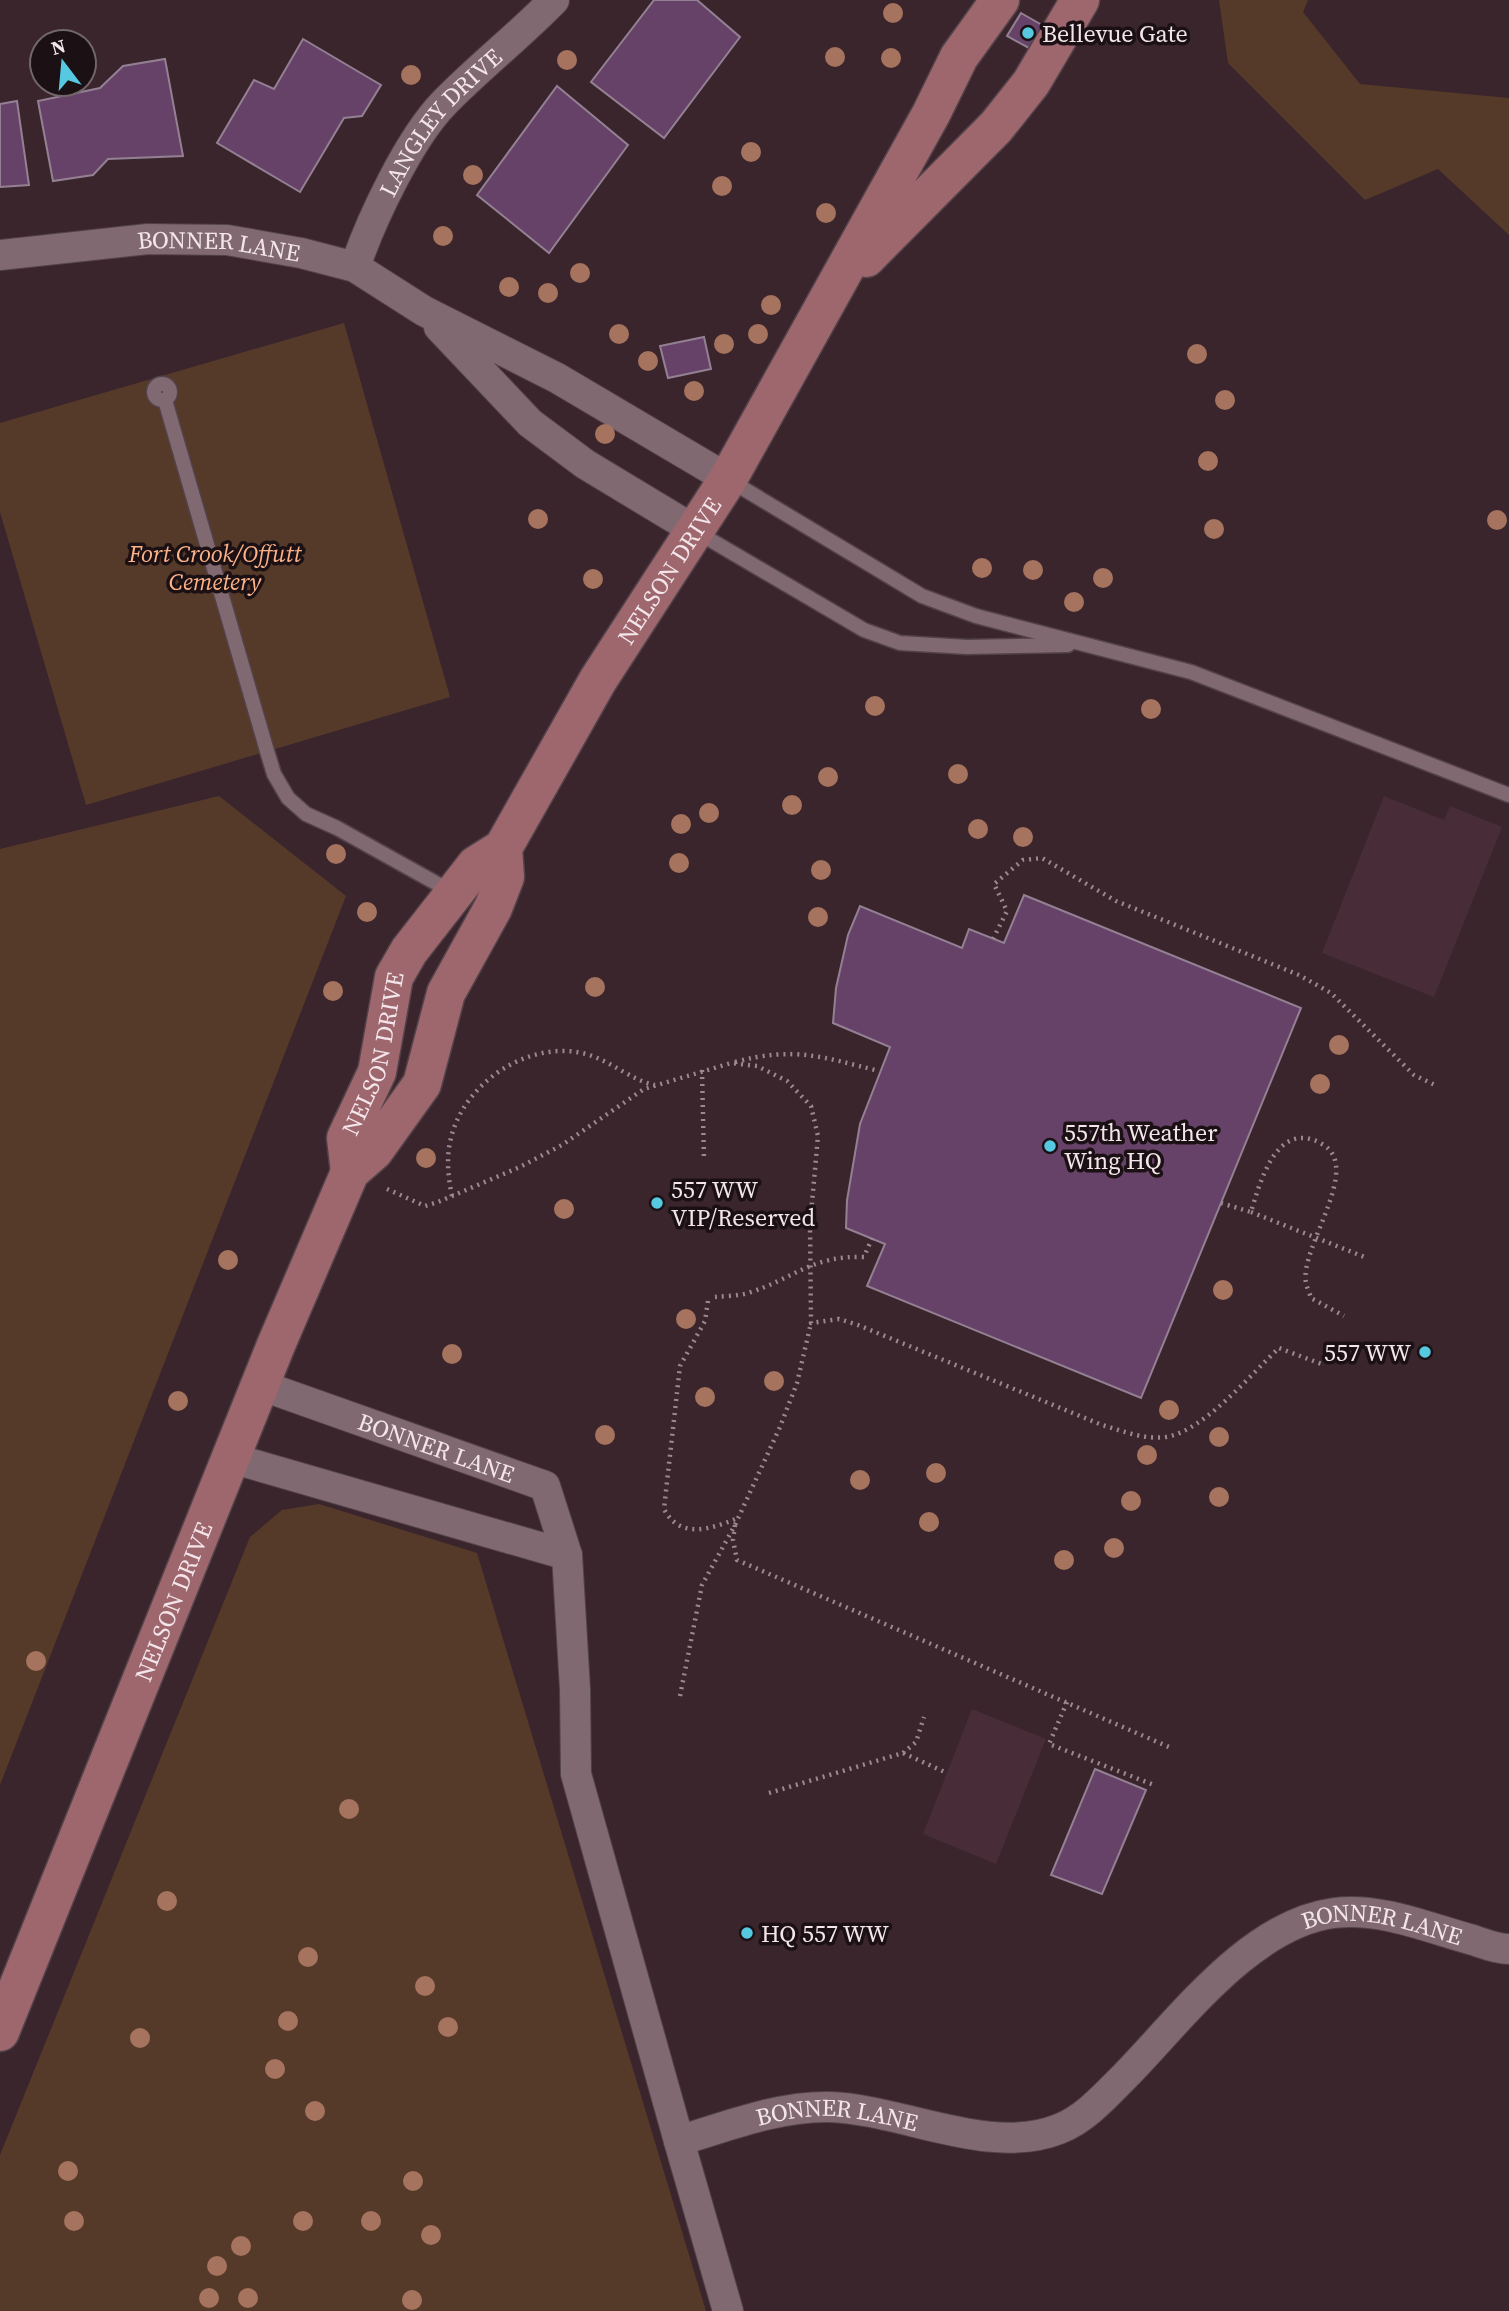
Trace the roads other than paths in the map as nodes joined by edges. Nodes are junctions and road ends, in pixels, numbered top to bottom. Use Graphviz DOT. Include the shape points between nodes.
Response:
graph roads {
  1 [pos="554,0"];
  2 [pos="1000,0"];
  3 [pos="1079,3"];
  4 [pos="0,255"];
  5 [pos="355,267"];
  6 [pos="833,291"];
  7 [pos="424,311"];
  8 [pos="164,400"];
  9 [pos="727,479"];
  10 [pos="696,531"];
  11 [pos="1092,644"];
  12 [pos="1509,794"];
  13 [pos="503,848"];
  14 [pos="454,893"];
  15 [pos="349,1172"];
  16 [pos="260,1385"];
  17 [pos="231,1458"];
  18 [pos="567,1555"];
  19 [pos="1509,1949"];
  20 [pos="11,1972"];
  21 [pos="0,2032"];
  22 [pos="680,2141"];
  23 [pos="728,2311"];
  1 -- 5 [label="street, LANGLEY DRIVE" via="442,104 402,164"];
  2 -- 6 [label="street, NELSON DRIVE" via="959,57"];
  3 -- 6 [label="street, NELSON DRIVE" via="1031,83 996,127"];
  4 -- 5 [label="street, BONNER LANE" via="149,239 227,240"];
  5 -- 7 [label="street, BONNER LANE"];
  6 -- 9 [label="street, NELSON DRIVE"];
  7 -- 9 [label="street, BONNER LANE" via="557,378"];
  7 -- 10 [label="street, BONNER LANE" via="530,423 584,464"];
  8 -- 14 [label="lane" via="274,774 288,798 306,814"];
  9 -- 10 [label="street, NELSON DRIVE"];
  9 -- 11 [label="lane" via="922,596 976,616"];
  10 -- 11 [label="lane" via="864,630 900,643 967,647"];
  10 -- 13 [label="street, NELSON DRIVE" via="598,680"];
  11 -- 12 [label="lane" via="1191,672"];
  13 -- 14 [label="street, NELSON DRIVE" via="477,865"];
  13 -- 15 [label="street, NELSON DRIVE" via="505,877 446,993 422,1084 374,1152"];
  14 -- 15 [label="street, NELSON DRIVE" via="394,977 377,1072 346,1138"];
  15 -- 16 [label="street, NELSON DRIVE"];
  16 -- 17 [label="street, NELSON DRIVE"];
  16 -- 18 [label="street, BONNER LANE" via="545,1486"];
  17 -- 18 [label="street"];
  17 -- 20 [label="street, NELSON DRIVE"];
  18 -- 22 [label="street, BONNER LANE" via="576,1774"];
  19 -- 22 [label="street, BONNER LANE" via="1384,1914 1334,1913 1294,1923 1251,1948 1092,2108 1059,2129 1016,2137 969,2133 827,2107 760,2116"];
  20 -- 21 [label="street, NELSON DRIVE"];
  22 -- 23 [label="street"];
}
